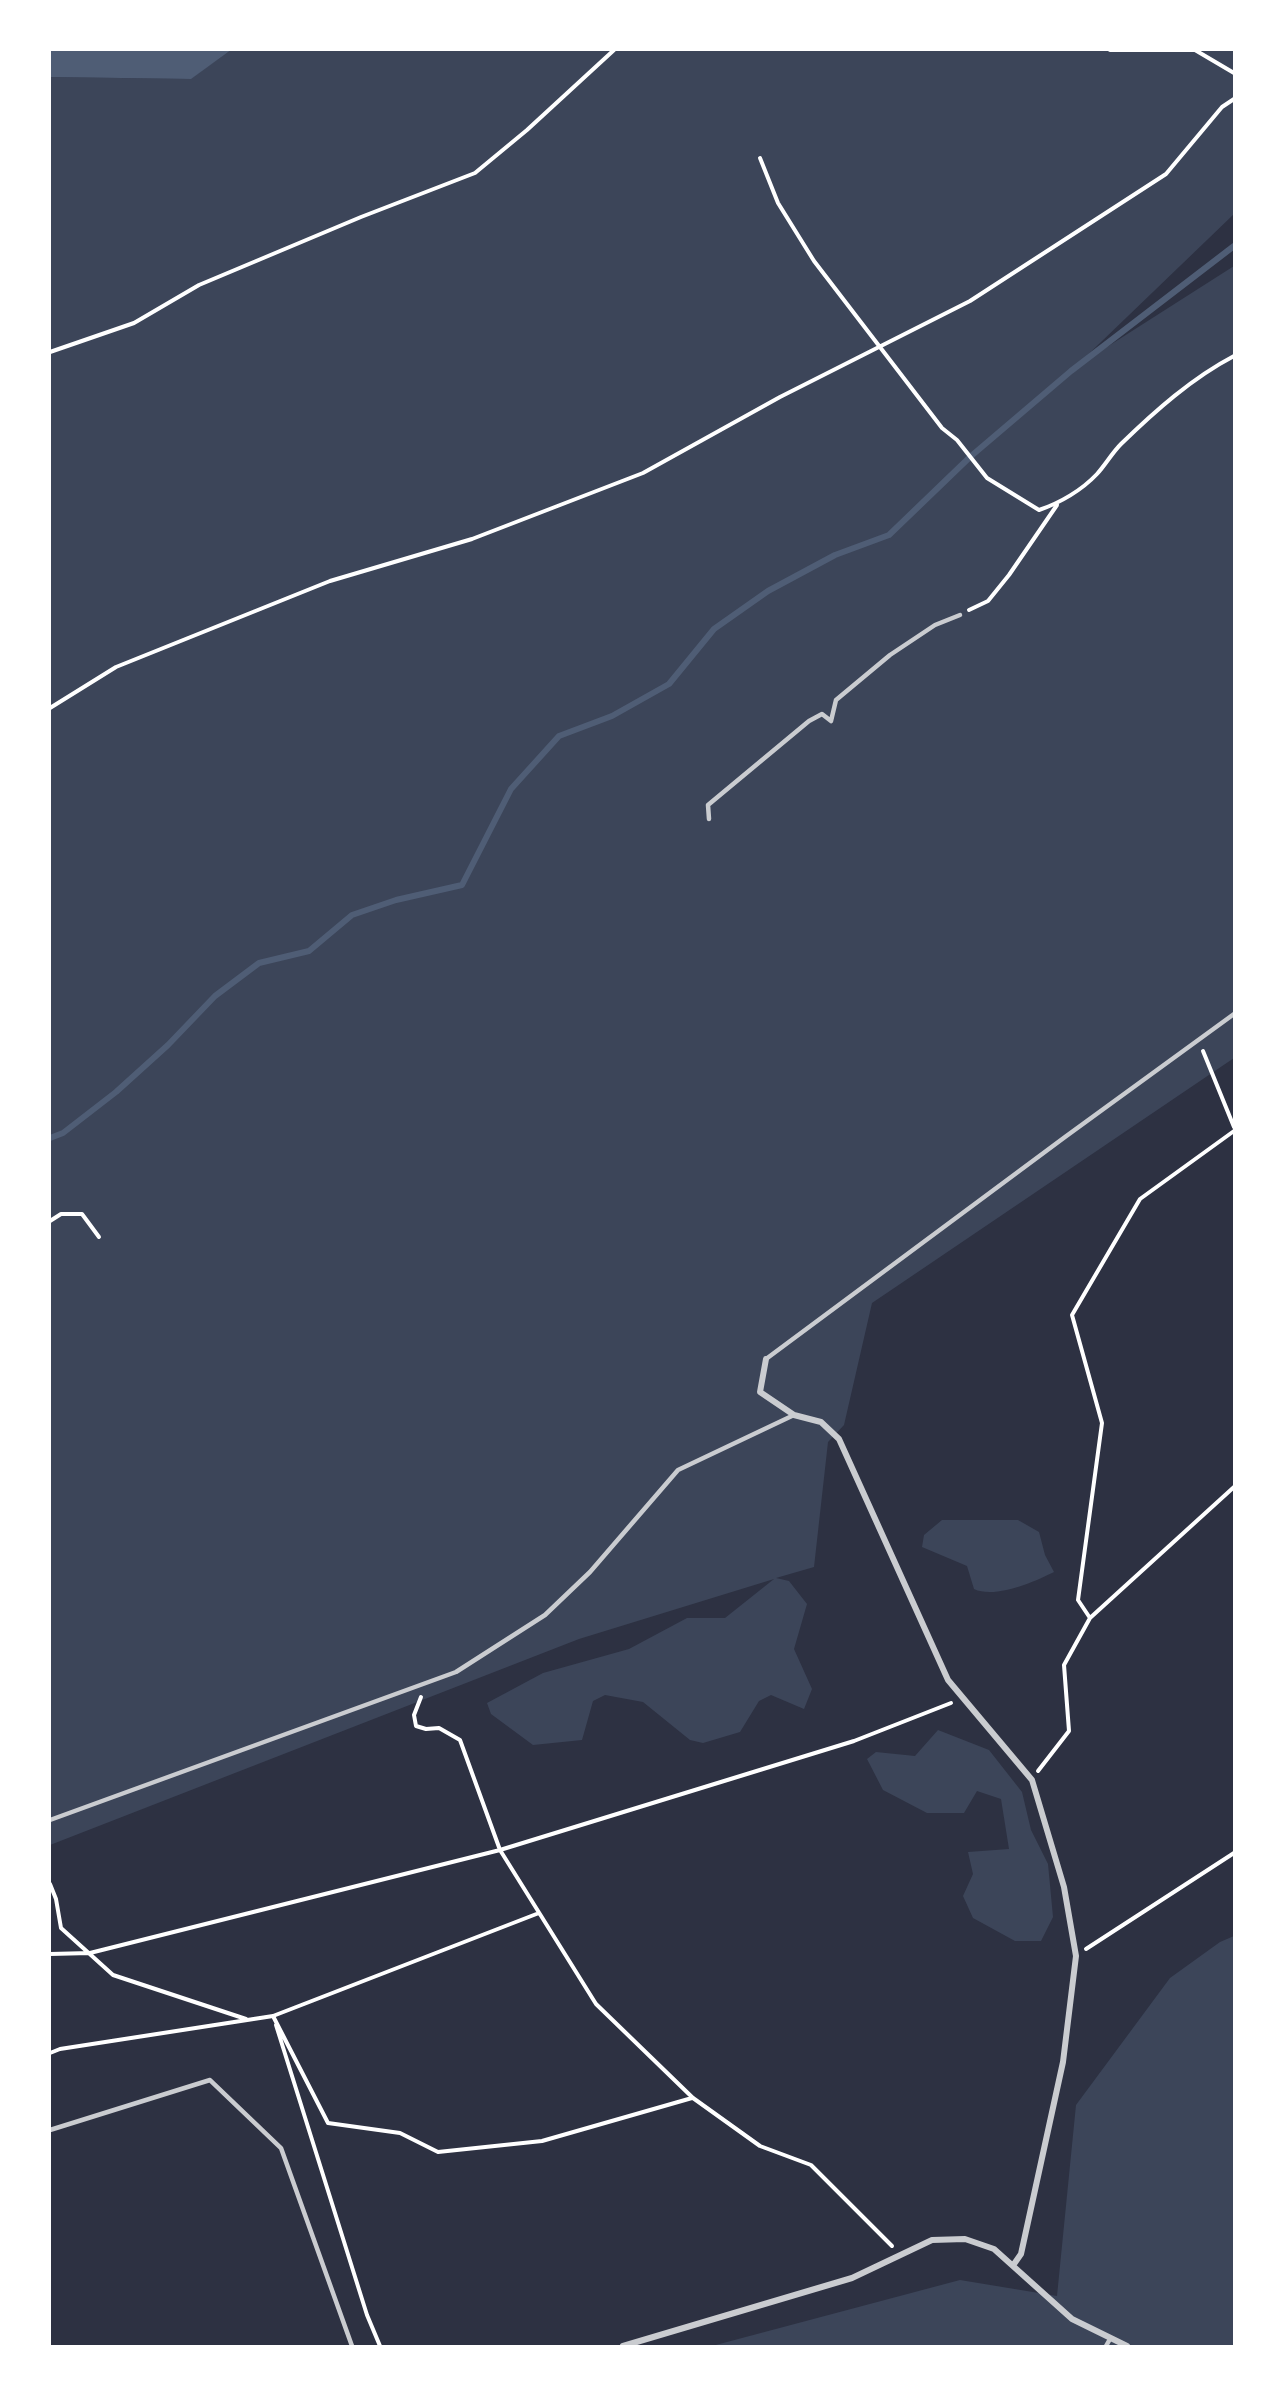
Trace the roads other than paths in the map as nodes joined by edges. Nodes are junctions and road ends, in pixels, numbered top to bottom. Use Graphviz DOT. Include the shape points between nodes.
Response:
graph roads {
  1 [pos="960,615"];
  2 [pos="709,819"];
  3 [pos="1234,1014"];
  4 [pos="766,1359"];
  5 [pos="794,1416"];
  6 [pos="50,1820"];
  7 [pos="50,2130"];
  8 [pos="1014,2264"];
  9 [pos="1110,2339"];
  10 [pos="352,2346"];
  11 [pos="623,2346"];
  12 [pos="1106,2346"];
  13 [pos="1127,2346"];
  1 -- 2 [label="lane" via="935,625 890,655 836,700 831,721 822,714 808,722 708,804"];
  3 -- 4 [label="lane"];
  4 -- 5 [label="street" via="760,1392"];
  5 -- 6 [label="lane" via="678,1470 590,1572 545,1615 456,1672"];
  5 -- 8 [label="street" via="821,1422 839,1439 948,1680 1032,1780 1064,1887 1076,1956 1063,2062 1021,2254"];
  7 -- 10 [label="lane" via="210,2080 281,2148"];
  8 -- 9 [label="street" via="1072,2319"];
  8 -- 11 [label="street" via="994,2249 965,2239 932,2240 852,2278"];
  9 -- 12 [label="lane"];
  9 -- 13 [label="street"];
}
